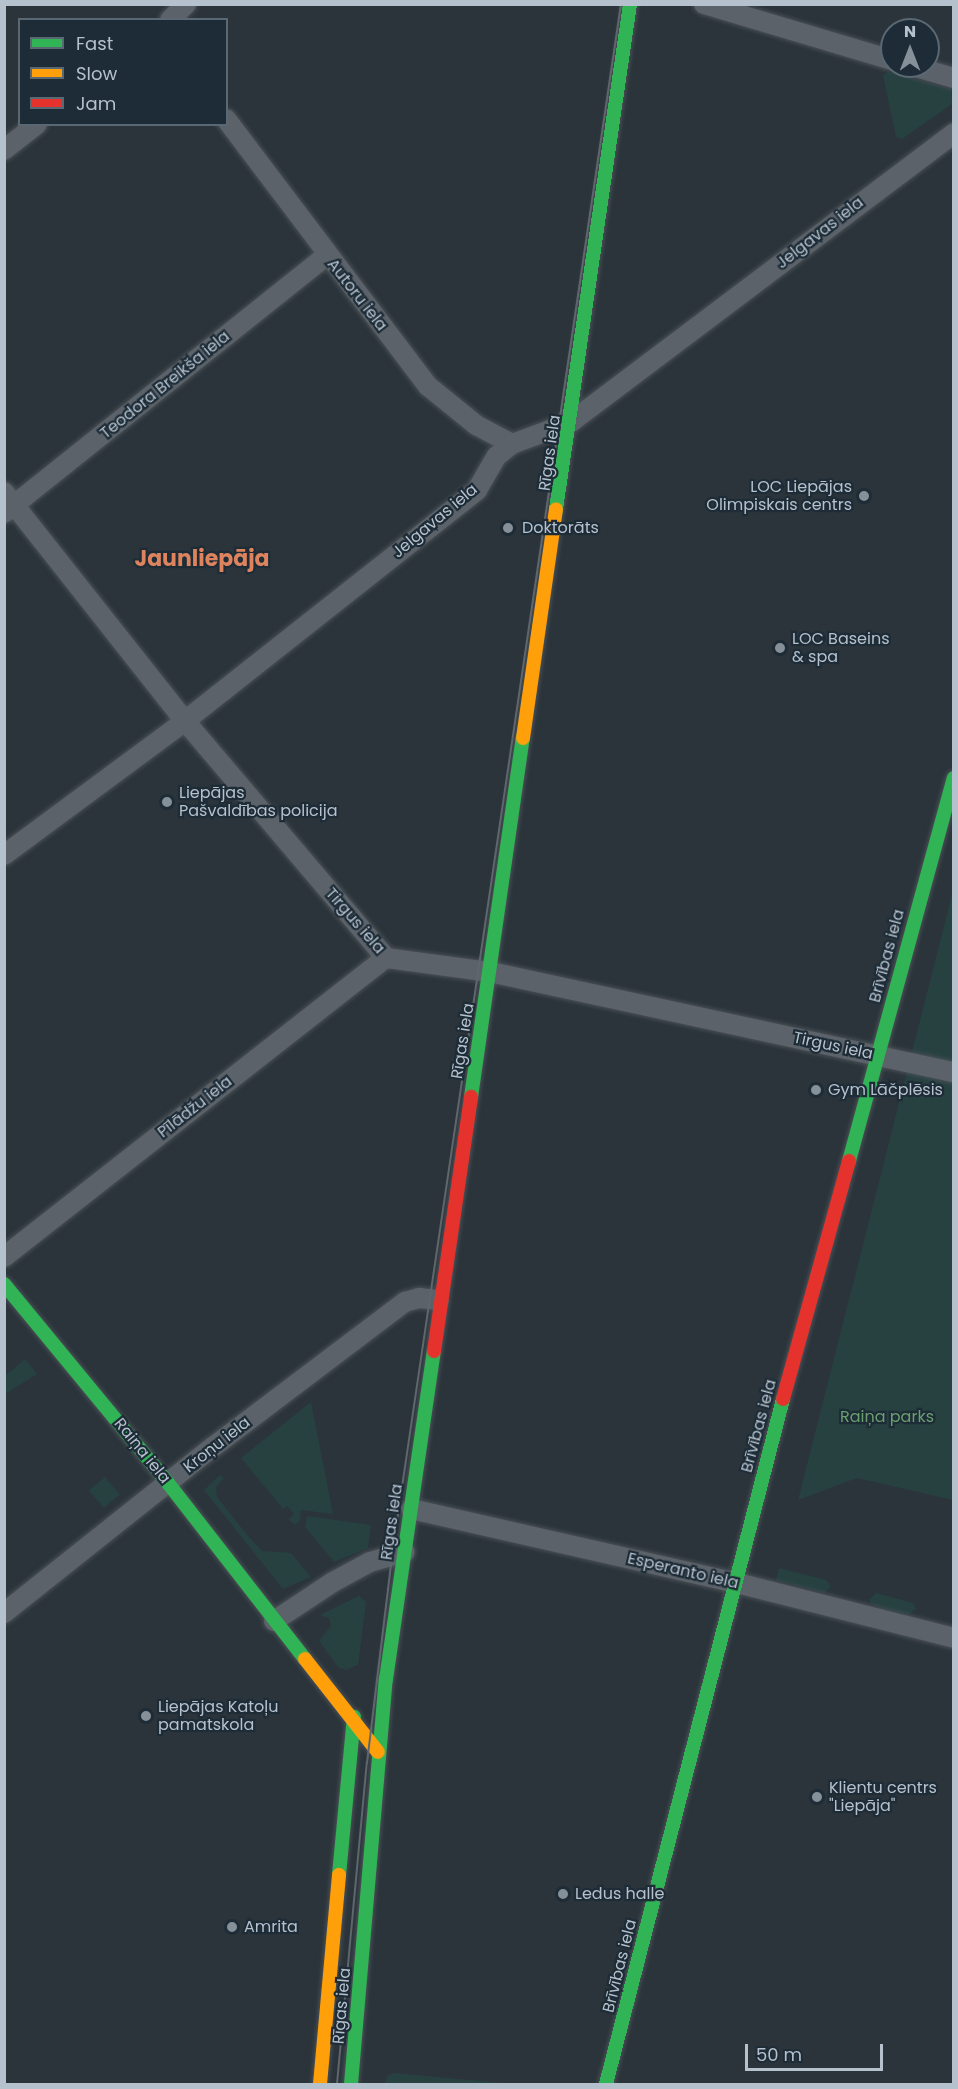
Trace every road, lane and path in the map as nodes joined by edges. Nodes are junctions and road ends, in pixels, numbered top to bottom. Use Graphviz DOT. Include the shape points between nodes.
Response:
graph roads {
  1 [pos="186,4"];
  2 [pos="630,4"];
  3 [pos="704,4"];
  4 [pos="172,18"];
  5 [pos="880,56"];
  6 [pos="228,122"];
  7 [pos="34,126"];
  8 [pos="954,133"];
  9 [pos="4,150"];
  10 [pos="326,256"];
  11 [pos="571,422"];
  12 [pos="512,444"];
  13 [pos="8,503"];
  14 [pos="185,721"];
  15 [pos="954,777"];
  16 [pos="4,855"];
  17 [pos="386,958"];
  18 [pos="490,972"];
  19 [pos="877,1056"];
  20 [pos="954,1072"];
  21 [pos="4,1257"];
  22 [pos="4,1284"];
  23 [pos="439,1300"];
  24 [pos="168,1483"];
  25 [pos="411,1509"];
  26 [pos="405,1552"];
  27 [pos="737,1583"];
  28 [pos="4,1613"];
  29 [pos="274,1621"];
  30 [pos="954,1638"];
  31 [pos="354,1717"];
  32 [pos="378,1752"];
  33 [pos="320,2085"];
  34 [pos="352,2085"];
  35 [pos="606,2085"];
  1 -- 4 [label="street"];
  2 -- 11 [label="main road, Rīgas iela"];
  3 -- 5 [label="street"];
  6 -- 10 [label="street, Autoru iela"];
  7 -- 9 [label="street"];
  8 -- 11 [label="street, Jelgavas iela"];
  10 -- 12 [label="street, Autoru iela" via="428,386 476,425"];
  10 -- 13 [label="street, Teodora Breikša iela"];
  11 -- 12 [label="street, Jelgavas iela"];
  11 -- 18 [label="main road, Rīgas iela"];
  12 -- 14 [label="street, Jelgavas iela" via="497,456 477,490"];
  13 -- 14 [label="street, Tirgus iela"];
  14 -- 16 [label="street, Jelgavas iela"];
  14 -- 17 [label="street, Tirgus iela"];
  15 -- 19 [label="main road, Brīvības iela"];
  17 -- 18 [label="street, Tirgus iela"];
  17 -- 21 [label="street, Pīlādžu iela"];
  18 -- 19 [label="street, Tirgus iela"];
  18 -- 23 [label="main road, Rīgas iela"];
  19 -- 20 [label="street, Tirgus iela"];
  19 -- 27 [label="main road, Brīvības iela"];
  22 -- 24 [label="main road, Raiņa iela"];
  23 -- 24 [label="street, Kroņu iela" via="419,1298 405,1302"];
  23 -- 25 [label="main road, Rīgas iela"];
  24 -- 28 [label="street, Kroņu iela"];
  24 -- 29 [label="main road, Raiņa iela"];
  25 -- 26 [label="main road, Rīgas iela"];
  25 -- 27 [label="street, Esperanto iela"];
  26 -- 29 [label="street" via="370,1563 333,1582"];
  26 -- 32 [label="main road, Rīgas iela"];
  27 -- 30 [label="street, Esperanto iela"];
  27 -- 35 [label="main road, Brīvības iela"];
  29 -- 31 [label="main road, Raiņa iela"];
  31 -- 32 [label="main road, Raiņa iela"];
  31 -- 33 [label="main road, Rīgas iela"];
  32 -- 34 [label="main road, Rīgas iela"];
}
